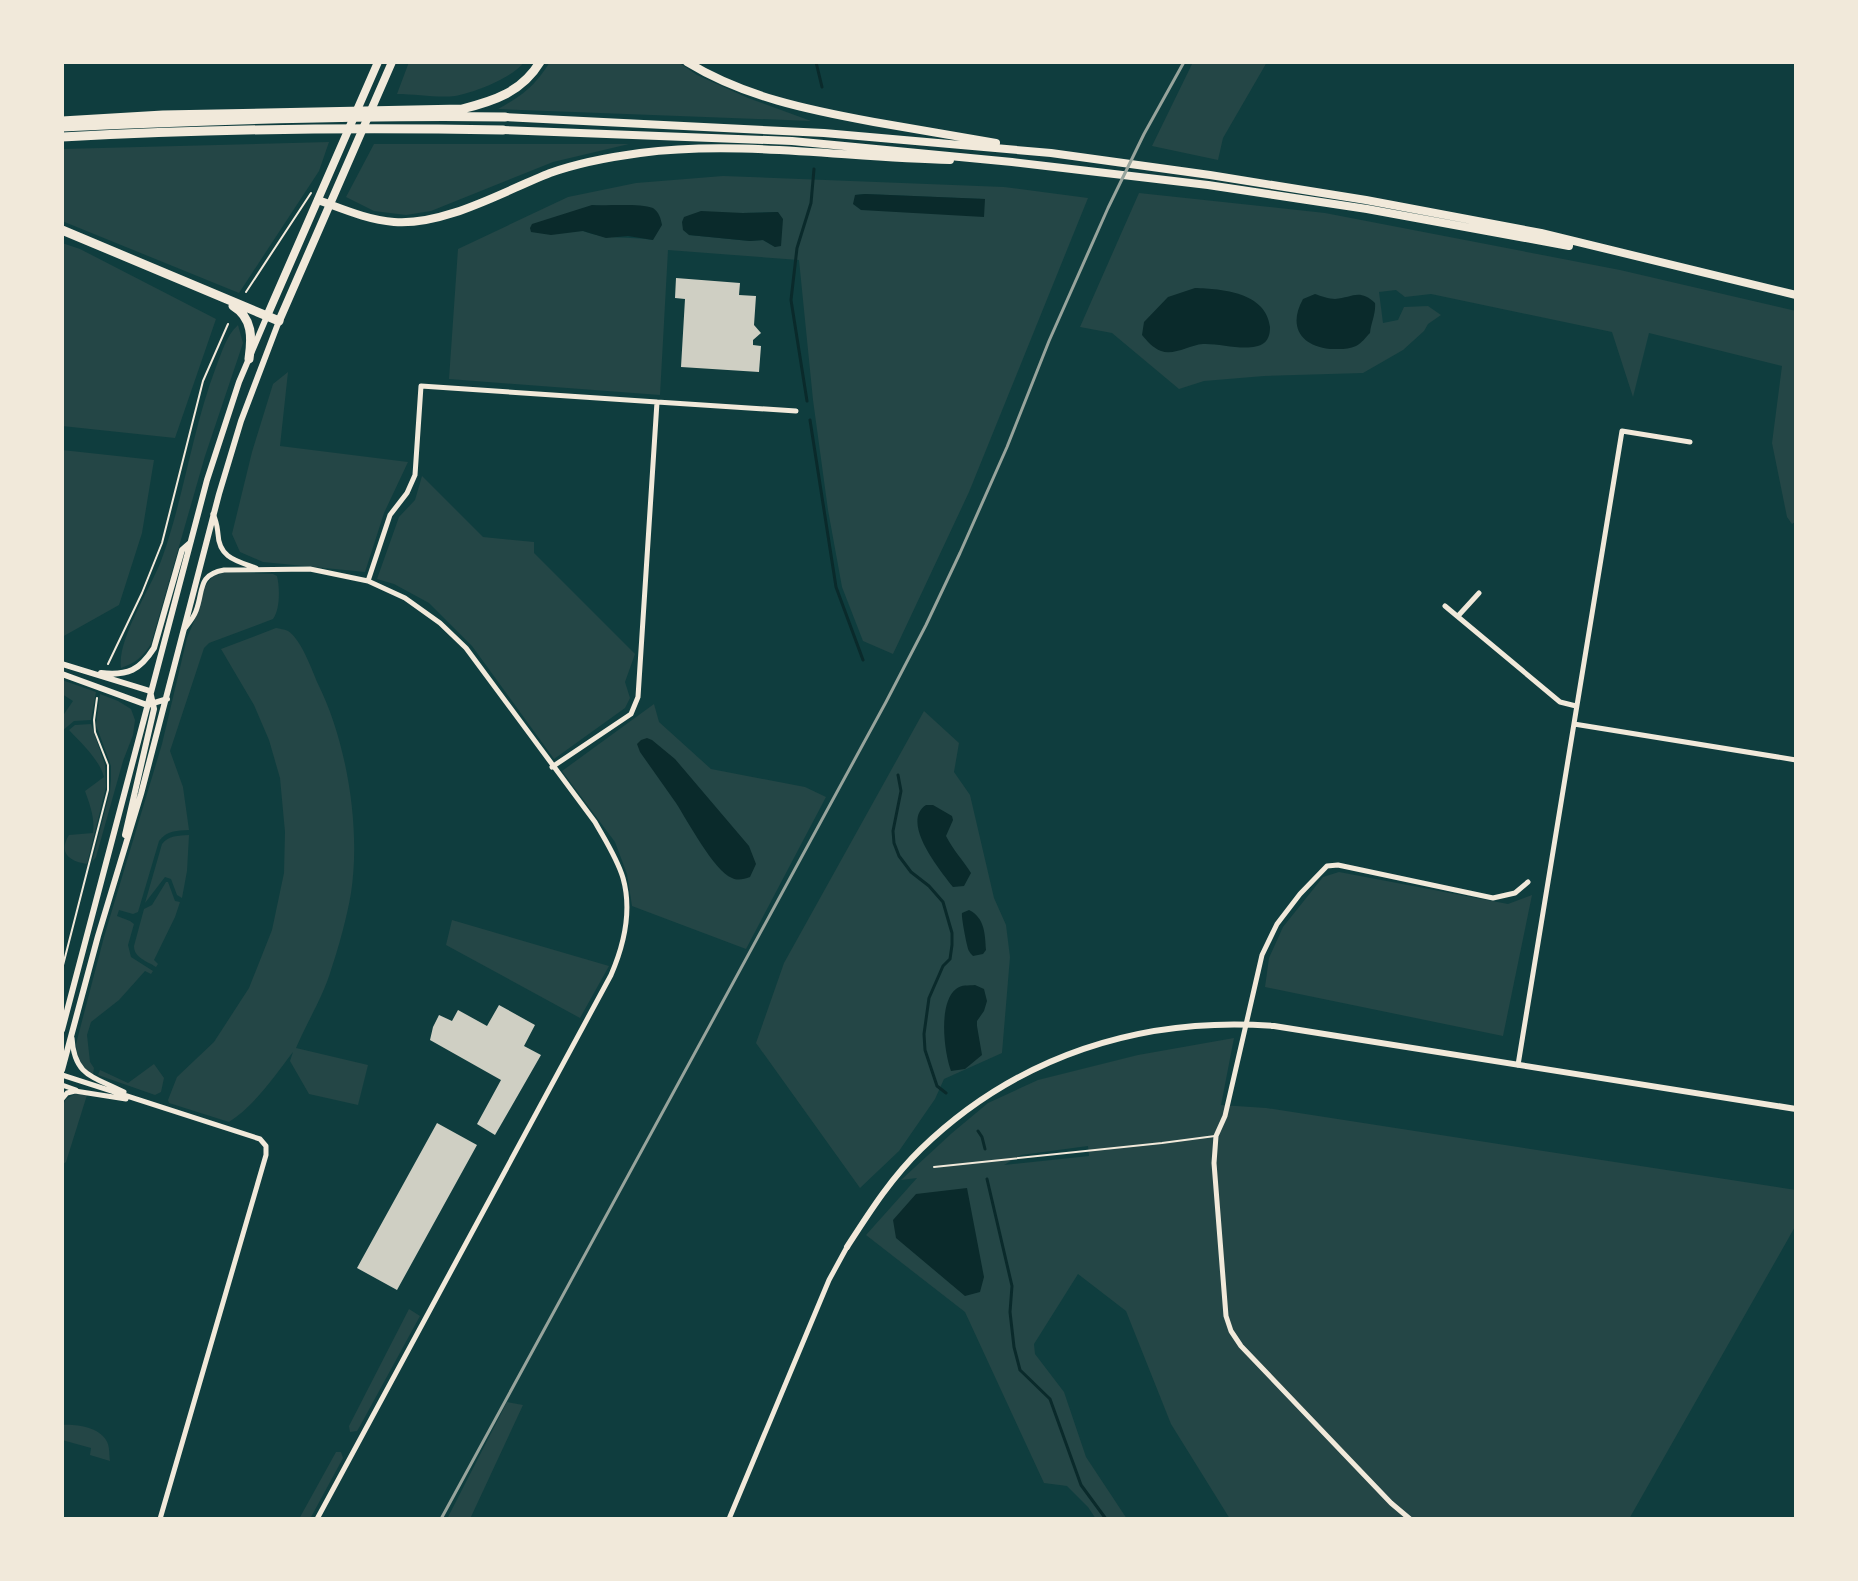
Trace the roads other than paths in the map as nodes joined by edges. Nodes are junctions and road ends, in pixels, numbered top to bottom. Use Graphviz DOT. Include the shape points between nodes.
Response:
graph roads {
  1 [pos="378,62"];
  2 [pos="392,62"];
  3 [pos="540,62"];
  4 [pos="687,62"];
  5 [pos="505,117"];
  6 [pos="62,121"];
  7 [pos="62,127"];
  8 [pos="503,130"];
  9 [pos="62,137"];
  10 [pos="1051,153"];
  11 [pos="1012,162"];
  12 [pos="318,200"];
  13 [pos="330,204"];
  14 [pos="62,230"];
  15 [pos="1657,262"];
  16 [pos="209,292"];
  17 [pos="1796,295"];
  18 [pos="267,316"];
  19 [pos="279,321"];
  20 [pos="249,359"];
  21 [pos="657,402"];
  22 [pos="796,411"];
  23 [pos="1690,442"];
  24 [pos="213,514"];
  25 [pos="190,543"];
  26 [pos="257,568"];
  27 [pos="368,581"];
  28 [pos="1479,593"];
  29 [pos="1445,606"];
  30 [pos="1458,616"];
  31 [pos="184,629"];
  32 [pos="62,664"];
  33 [pos="85,671"];
  34 [pos="62,674"];
  35 [pos="150,691"];
  36 [pos="167,699"];
  37 [pos="150,704"];
  38 [pos="1576,706"];
  39 [pos="1574,724"];
  40 [pos="1796,760"];
  41 [pos="552,767"];
  42 [pos="119,866"];
  43 [pos="1528,882"];
  44 [pos="1246,1024"];
  45 [pos="62,1030"];
  46 [pos="72,1031"];
  47 [pos="1518,1065"];
  48 [pos="62,1072"];
  49 [pos="62,1085"];
  50 [pos="80,1091"];
  51 [pos="62,1099"];
  52 [pos="143,1102"];
  53 [pos="1796,1109"];
  54 [pos="1216,1136"];
  55 [pos="934,1167"];
  56 [pos="847,1247"];
  57 [pos="160,1519"];
  58 [pos="317,1519"];
  59 [pos="729,1519"];
  60 [pos="1410,1519"];
  1 -- 12 [label="main road"];
  2 -- 13 [label="main road"];
  3 -- 6 [label="highway" via="513,91 462,109"];
  4 -- 10 [label="main road" via="779,102"];
  5 -- 7 [label="highway" via="322,117"];
  5 -- 10 [label="main road" via="824,133"];
  8 -- 9 [label="highway" via="277,129"];
  8 -- 11 [label="main road" via="792,141"];
  10 -- 15 [label="main road" via="1366,200 1541,233"];
  11 -- 13 [label="main road" via="685,149 626,155 555,172 433,219 373,219"];
  11 -- 15 [label="main road" via="1367,209"];
  12 -- 13 [label="main road"];
  12 -- 18 [label="main road"];
  13 -- 19 [label="main road"];
  14 -- 16 [label="highway"];
  15 -- 17 [label="main road"];
  16 -- 18 [label="highway"];
  16 -- 20 [label="highway" via="246,319"];
  18 -- 19 [label="highway"];
  18 -- 20 [label="street"];
  19 -- 24 [label="street"];
  20 -- 25 [label="street"];
  21 -- 22 [label="street"];
  21 -- 27 [label="street" via="421,386 415,475 390,515"];
  21 -- 41 [label="street" via="638,697 631,714"];
  23 -- 38 [label="street" via="1622,431"];
  24 -- 26 [label="street" via="224,553"];
  24 -- 31 [label="street"];
  25 -- 33 [label="street" via="182,550 147,660 123,673"];
  25 -- 35 [label="street"];
  26 -- 27 [label="street" via="310,569"];
  26 -- 31 [label="street" via="207,577 196,614"];
  27 -- 41 [label="street" via="405,598 466,648"];
  28 -- 30 [label="street"];
  29 -- 30 [label="street"];
  30 -- 38 [label="street" via="1560,702"];
  31 -- 36 [label="street"];
  32 -- 33 [label="street"];
  33 -- 35 [label="street"];
  34 -- 37 [label="street"];
  35 -- 37 [label="street"];
  36 -- 37 [label="street"];
  36 -- 42 [label="street"];
  37 -- 42 [label="street" via="154,709"];
  37 -- 45 [label="street"];
  38 -- 39 [label="street"];
  39 -- 40 [label="street"];
  39 -- 47 [label="street"];
  41 -- 58 [label="street" via="595,822 623,879 627,911 622,950"];
  42 -- 46 [label="street"];
  43 -- 44 [label="street" via="1511,895 1493,898 1327,866 1277,924 1262,955"];
  44 -- 47 [label="street"];
  44 -- 54 [label="street"];
  44 -- 56 [label="street" via="1191,1025 1126,1036 1033,1069 985,1097 919,1151"];
  46 -- 48 [label="street"];
  46 -- 52 [label="street" via="80,1068"];
  47 -- 53 [label="street"];
  48 -- 52 [label="street"];
  49 -- 50 [label="street"];
  50 -- 51 [label="street"];
  50 -- 52 [label="street"];
  52 -- 57 [label="street" via="263,1140 266,1146"];
  54 -- 55 [label="lane"];
  54 -- 60 [label="street" via="1215,1179 1231,1331"];
  56 -- 59 [label="street"];
}
